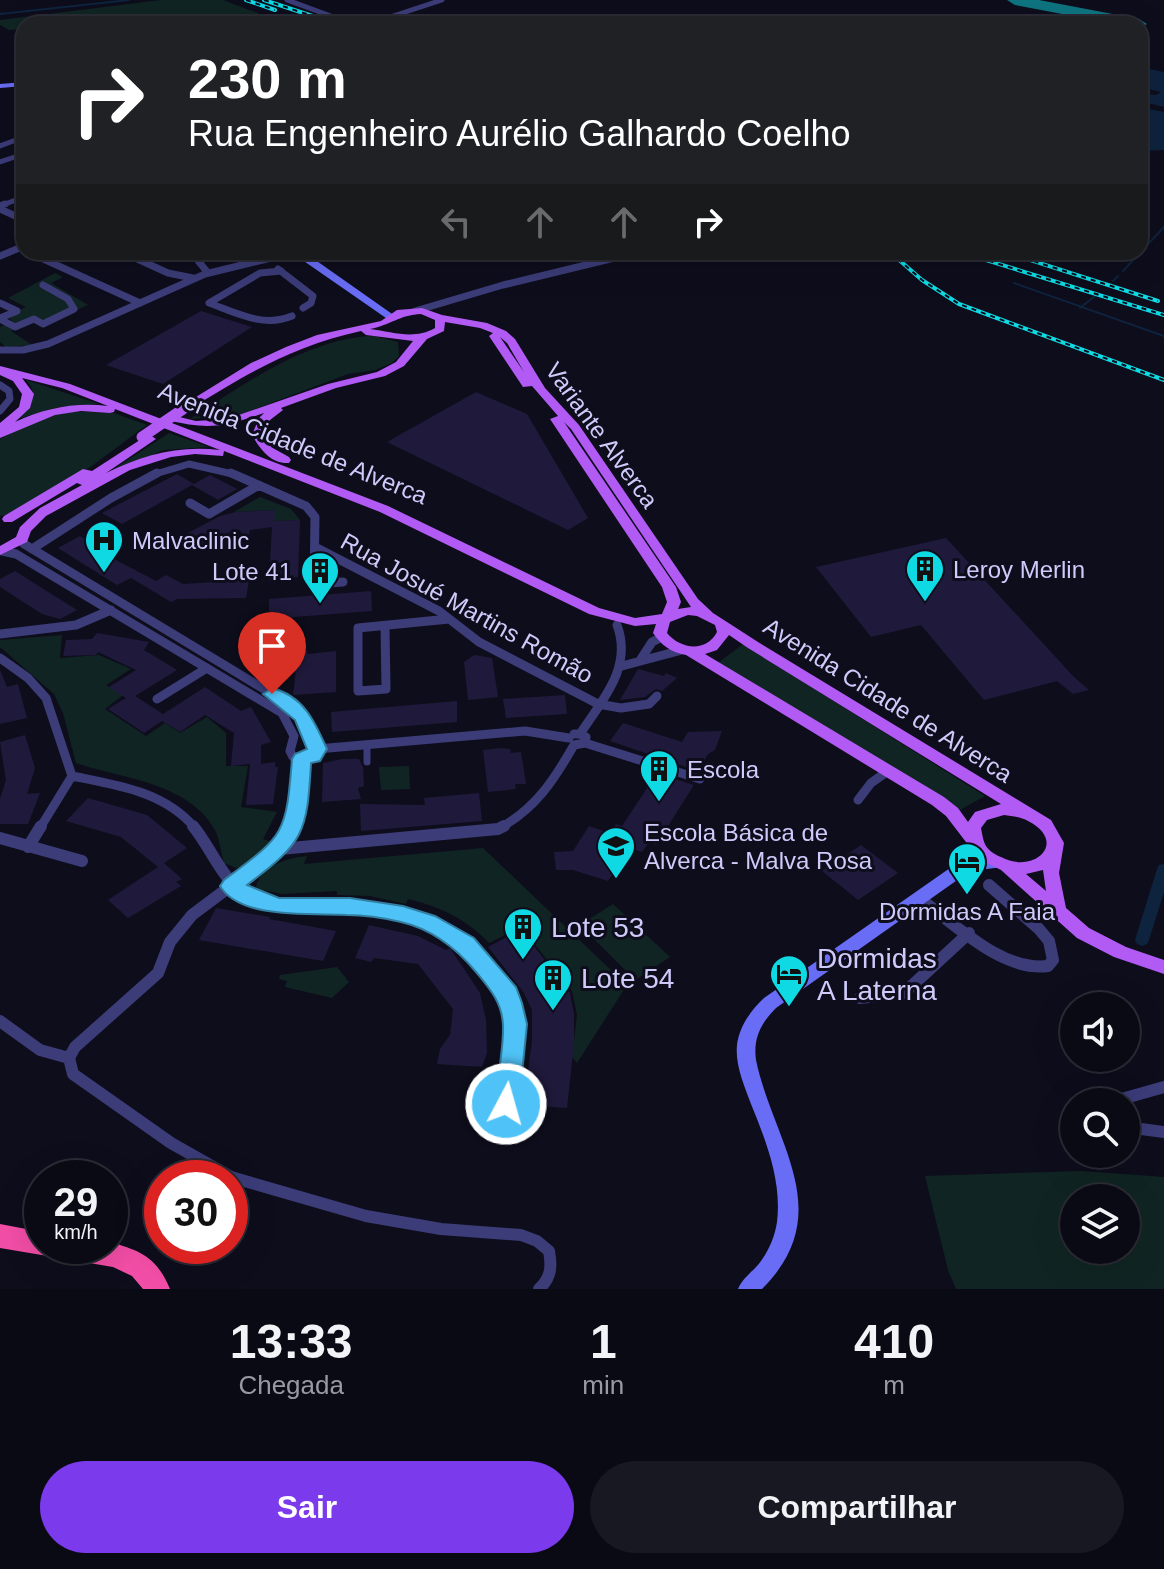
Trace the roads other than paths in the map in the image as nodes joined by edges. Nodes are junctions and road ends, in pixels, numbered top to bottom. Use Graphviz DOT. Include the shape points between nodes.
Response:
graph roads {
  1 [pos="287,0"];
  2 [pos="442,0"];
  3 [pos="331,16"];
  4 [pos="392,16"];
  5 [pos="0,208"];
  6 [pos="14,215"];
  7 [pos="0,220"];
  8 [pos="48,260"];
  9 [pos="140,260"];
  10 [pos="197,260"];
  11 [pos="273,260"];
  12 [pos="305,260"];
  13 [pos="593,260"];
  14 [pos="603,260"];
  15 [pos="261,264"];
  16 [pos="580,265"];
  17 [pos="281,271"];
  18 [pos="208,273"];
  19 [pos="260,273"];
  20 [pos="193,278"];
  21 [pos="43,285"];
  22 [pos="448,301"];
  23 [pos="0,303"];
  24 [pos="140,303"];
  25 [pos="377,305"];
  26 [pos="303,308"];
  27 [pos="410,311"];
  28 [pos="292,316"];
  29 [pos="0,319"];
  30 [pos="438,321"];
  31 [pos="387,324"];
  32 [pos="400,338"];
  33 [pos="422,338"];
  34 [pos="0,350"];
  35 [pos="406,357"];
  36 [pos="0,362"];
  37 [pos="0,370"];
  38 [pos="0,385"];
  39 [pos="292,399"];
  40 [pos="1,409"];
  41 [pos="147,414"];
  42 [pos="0,428"];
  43 [pos="0,434"];
  44 [pos="146,438"];
  45 [pos="285,460"];
  46 [pos="262,461"];
  47 [pos="259,485"];
  48 [pos="190,503"];
  49 [pos="39,515"];
  50 [pos="4,519"];
  51 [pos="26,540"];
  52 [pos="315,547"];
  53 [pos="1,551"];
  54 [pos="343,582"];
  55 [pos="557,594"];
  56 [pos="111,610"];
  57 [pos="594,611"];
  58 [pos="706,613"];
  59 [pos="667,618"];
  60 [pos="449,619"];
  61 [pos="721,623"];
  62 [pos="617,625"];
  63 [pos="385,626"];
  64 [pos="0,634"];
  65 [pos="661,636"];
  66 [pos="685,650"];
  67 [pos="0,658"];
  68 [pos="641,659"];
  69 [pos="622,666"];
  70 [pos="207,668"];
  71 [pos="657,696"];
  72 [pos="157,699"];
  73 [pos="598,704"];
  74 [pos="577,740"];
  75 [pos="295,744"];
  76 [pos="367,745"];
  77 [pos="316,746"];
  78 [pos="302,759"];
  79 [pos="367,762"];
  80 [pos="888,771"];
  81 [pos="72,776"];
  82 [pos="700,779"];
  83 [pos="858,800"];
  84 [pos="1031,815"];
  85 [pos="0,838"];
  86 [pos="975,843"];
  87 [pos="28,847"];
  88 [pos="280,849"];
  89 [pos="1052,855"];
  90 [pos="82,861"];
  91 [pos="966,865"];
  92 [pos="1002,865"];
  93 [pos="989,885"];
  94 [pos="231,886"];
  95 [pos="919,898"];
  96 [pos="1058,912"];
  97 [pos="969,933"];
  98 [pos="1162,964"];
  99 [pos="860,998"];
  100 [pos="0,1021"];
  101 [pos="69,1058"];
  102 [pos="1164,1087"];
  103 [pos="1140,1094"];
  104 [pos="506,1104"];
  105 [pos="1140,1129"];
  106 [pos="1164,1132"];
  107 [pos="0,1236"];
  108 [pos="24,1241"];
  109 [pos="128,1260"];
  110 [pos="157,1289"];
  111 [pos="539,1289"];
  112 [pos="748,1289"];
  1 -- 3 [label="street"];
  2 -- 4 [label="street"];
  5 -- 6 [label="street"];
  6 -- 7 [label="street"];
  8 -- 24 [label="street"];
  9 -- 20 [label="street"];
  10 -- 18 [label="street"];
  11 -- 15 [label="street"];
  12 -- 25 [label="main road"];
  13 -- 16 [label="street"];
  14 -- 16 [label="street"];
  15 -- 17 [label="street"];
  15 -- 18 [label="street"];
  15 -- 19 [label="street"];
  16 -- 22 [label="street"];
  17 -- 19 [label="street"];
  17 -- 26 [label="street" via="313,296"];
  18 -- 20 [label="street"];
  19 -- 28 [label="street" via="209,303 270,323"];
  20 -- 24 [label="street"];
  21 -- 29 [label="street" via="68,299 74,309 43,324 34,319 15,327"];
  22 -- 27 [label="street"];
  22 -- 30 [label="street"];
  23 -- 29 [label="street" via="17,311"];
  24 -- 34 [label="street" via="40,347"];
  25 -- 27 [label="main road"];
  25 -- 31 [label="main road"];
  27 -- 30 [label="main road"];
  27 -- 31 [label="main road"];
  30 -- 33 [label="main road"];
  30 -- 58 [label="main road, Variante Alverca" via="483,325 511,341 540,390 575,427 693,602"];
  30 -- 59 [label="main road, Variante Alverca" via="480,329 501,343 669,587 674,602"];
  31 -- 32 [label="main road"];
  31 -- 44 [label="main road" via="322,342 192,407"];
  32 -- 33 [label="main road"];
  32 -- 35 [label="main road"];
  33 -- 35 [label="main road"];
  35 -- 39 [label="main road" via="381,374"];
  36 -- 41 [label="main road, Avenida Cidade de Alverca" via="74,383"];
  37 -- 41 [label="main road, Avenida Cidade de Alverca"];
  37 -- 42 [label="main road" via="17,379 28,394 24,408"];
  38 -- 40 [label="street" via="10,399"];
  39 -- 41 [label="main road" via="213,424"];
  39 -- 45 [label="main road" via="265,418 258,435 266,449"];
  41 -- 43 [label="main road" via="69,408"];
  41 -- 45 [label="main road, Avenida Cidade de Alverca"];
  41 -- 46 [label="main road, Avenida Cidade de Alverca"];
  44 -- 49 [label="main road"];
  44 -- 50 [label="main road"];
  45 -- 55 [label="main road, Avenida Cidade de Alverca" via="434,525"];
  46 -- 49 [label="main road" via="200,449 172,450"];
  46 -- 55 [label="main road, Avenida Cidade de Alverca" via="384,509"];
  47 -- 48 [label="street" via="209,514"];
  47 -- 51 [label="street" via="212,467 170,467 90,511 57,537"];
  47 -- 52 [label="street" via="310,509"];
  49 -- 51 [label="main road"];
  50 -- 51 [label="main road" via="20,523"];
  51 -- 53 [label="main road"];
  51 -- 77 [label="street" via="292,706 310,728"];
  52 -- 54 [label="street" via="314,584"];
  52 -- 60 [label="street, Rua Josué Martins Romão"];
  53 -- 56 [label="street" via="16,554"];
  55 -- 57 [label="main road, Avenida Cidade de Alverca"];
  56 -- 64 [label="street" via="76,625"];
  56 -- 70 [label="street"];
  57 -- 59 [label="main road, Avenida Cidade de Alverca" via="635,622"];
  57 -- 62 [label="main road, Avenida Cidade de Alverca"];
  58 -- 59 [label="main road" via="685,611"];
  58 -- 61 [label="main road"];
  59 -- 65 [label="main road"];
  60 -- 63 [label="street"];
  60 -- 73 [label="street, Rua Josué Martins Romão" via="479,642"];
  61 -- 66 [label="main road" via="723,637 716,645"];
  61 -- 84 [label="main road, Avenida Cidade de Alverca"];
  62 -- 65 [label="main road, Avenida Cidade de Alverca"];
  62 -- 69 [label="street" via="625,640"];
  63 -- 63 [label="street" via="358,628 358,691 386,689"];
  65 -- 66 [label="main road"];
  65 -- 68 [label="street"];
  66 -- 68 [label="street"];
  66 -- 80 [label="main road"];
  67 -- 81 [label="street" via="49,703 62,758"];
  68 -- 69 [label="street"];
  69 -- 73 [label="street"];
  70 -- 72 [label="street"];
  70 -- 75 [label="street" via="282,713"];
  71 -- 73 [label="street" via="649,704 621,708"];
  73 -- 74 [label="street"];
  74 -- 76 [label="street" via="525,731"];
  74 -- 82 [label="street"];
  74 -- 88 [label="street" via="541,801 498,829"];
  75 -- 77 [label="street"];
  75 -- 78 [label="street" via="291,754"];
  76 -- 77 [label="street"];
  76 -- 79 [label="street"];
  77 -- 78 [label="street" via="313,756"];
  78 -- 88 [label="street" via="299,809"];
  80 -- 83 [label="street"];
  80 -- 86 [label="main road" via="952,812"];
  81 -- 87 [label="street"];
  81 -- 94 [label="street" via="151,793 176,806"];
  84 -- 86 [label="main road" via="1004,809 988,812 973,827"];
  84 -- 89 [label="main road" via="1054,837"];
  85 -- 87 [label="street"];
  86 -- 91 [label="main road"];
  86 -- 92 [label="main road"];
  87 -- 90 [label="street"];
  88 -- 94 [label="street"];
  89 -- 92 [label="main road" via="1034,867"];
  89 -- 96 [label="main road"];
  91 -- 92 [label="main road"];
  91 -- 95 [label="main road"];
  92 -- 96 [label="main road"];
  93 -- 97 [label="street" via="1049,941 1053,960 1048,966 1019,966"];
  94 -- 101 [label="street" via="192,915 170,942 158,973"];
  94 -- 104 [label="street" via="279,906 350,906 403,914 466,945 510,1003 515,1024"];
  95 -- 97 [label="street"];
  95 -- 112 [label="main road" via="770,1003 749,1033 749,1072 780,1153 789,1202 783,1242"];
  96 -- 98 [label="main road" via="1099,943"];
  97 -- 99 [label="street" via="904,993"];
  100 -- 101 [label="street" via="40,1050"];
  101 -- 111 [label="street" via="73,1074 231,1177 366,1216 537,1241 549,1251 552,1266"];
  102 -- 103 [label="street"];
  105 -- 106 [label="street"];
  107 -- 108 [label="highway"];
  109 -- 110 [label="highway" via="155,1281"];
}
